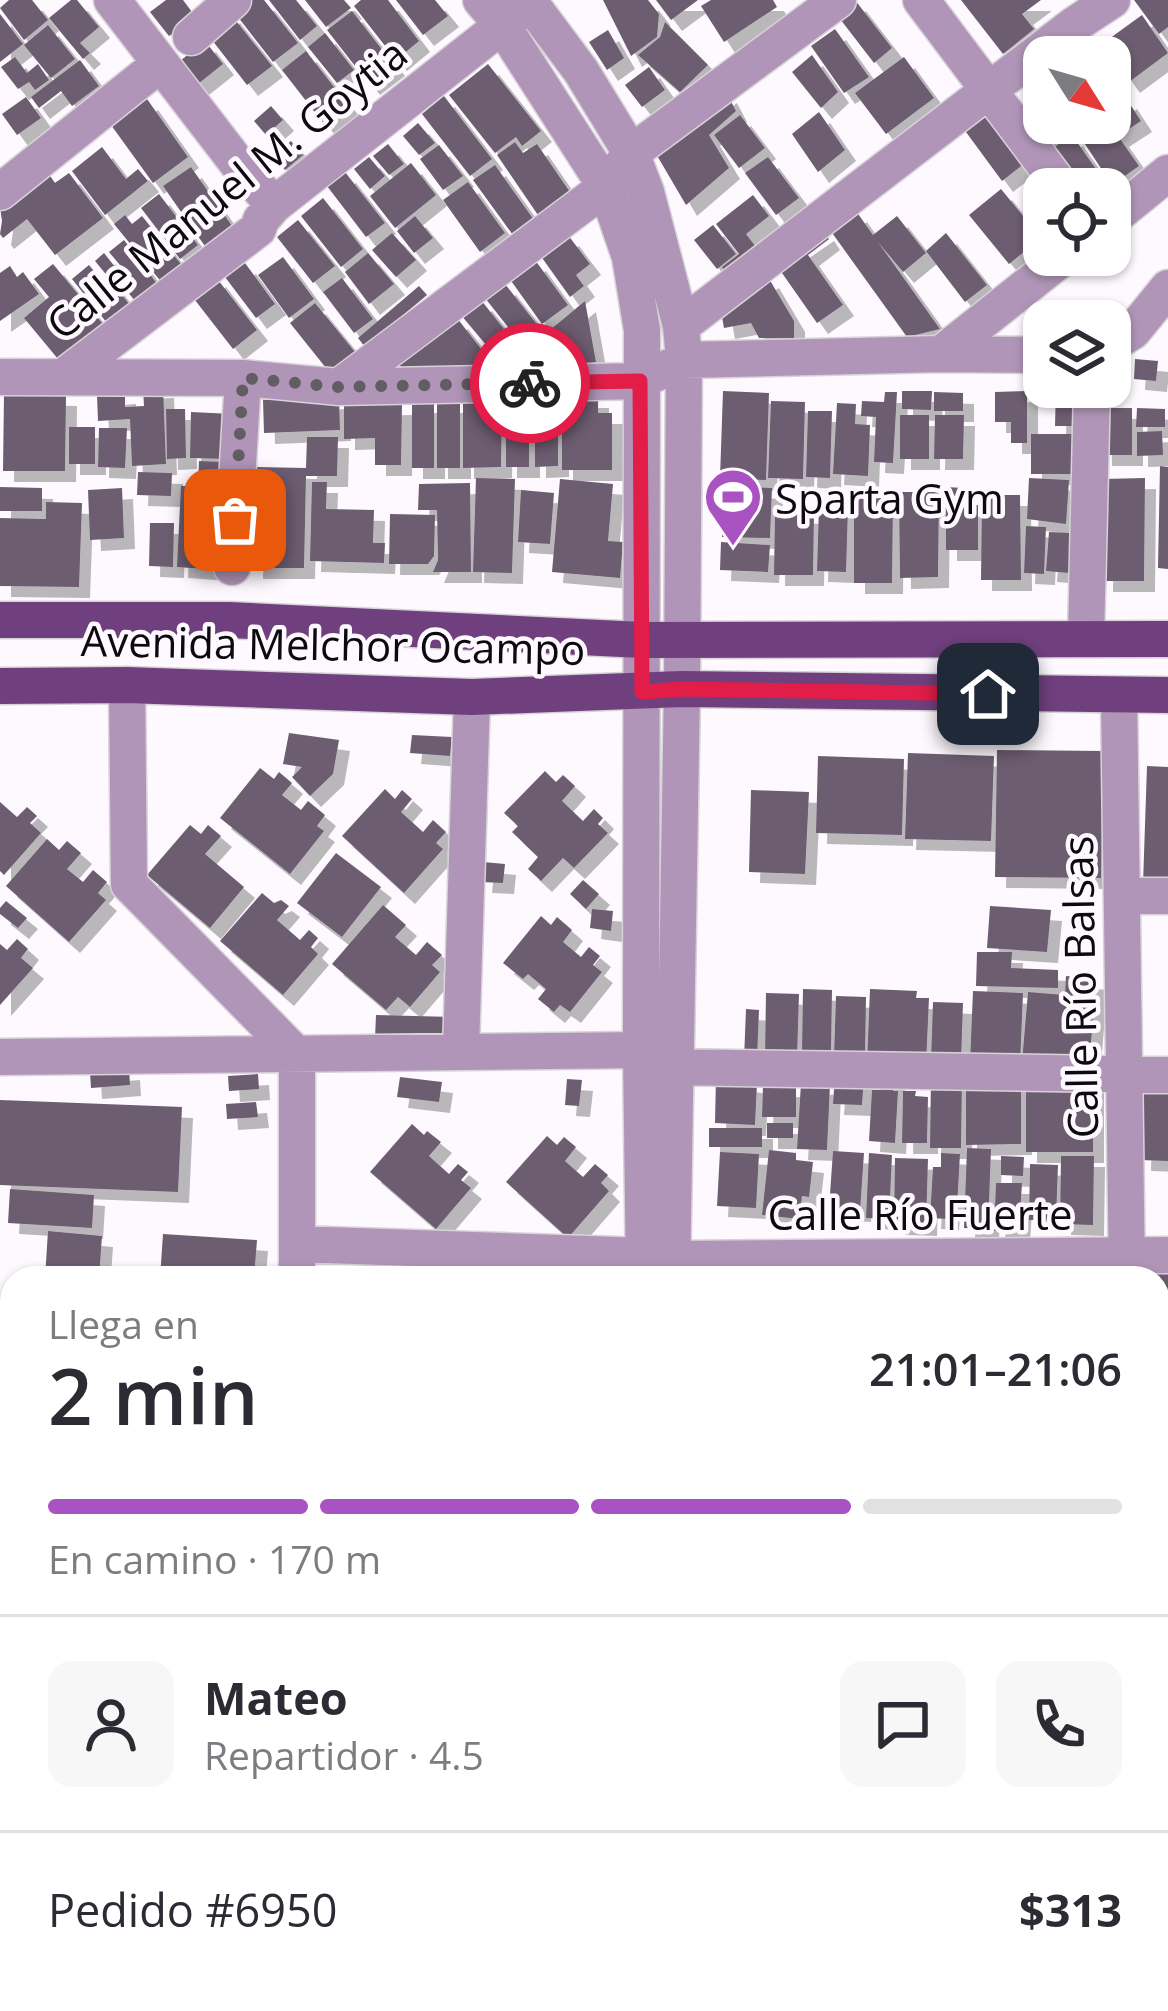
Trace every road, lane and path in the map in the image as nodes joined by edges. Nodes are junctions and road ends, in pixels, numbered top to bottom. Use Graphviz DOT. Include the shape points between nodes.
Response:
graph roads {
  1 [pos="112,0"];
  2 [pos="233,0"];
  3 [pos="838,0"];
  4 [pos="921,0"];
  5 [pos="1112,0"];
  6 [pos="515,6"];
  7 [pos="191,37"];
  8 [pos="160,64"];
  9 [pos="990,91"];
  10 [pos="631,152"];
  11 [pos="1048,168"];
  12 [pos="1168,173"];
  13 [pos="606,187"];
  14 [pos="0,192"];
  15 [pos="1131,203"];
  16 [pos="274,205"];
  17 [pos="1039,276"];
  18 [pos="1168,288"];
  19 [pos="1137,335"];
  20 [pos="683,343"];
  21 [pos="941,354"];
  22 [pos="1023,355"];
  23 [pos="0,377"];
  24 [pos="63,377"];
  25 [pos="243,378"];
  26 [pos="640,381"];
  27 [pos="339,387"];
  28 [pos="1091,408"];
  29 [pos="232,567"];
  30 [pos="0,620"];
  31 [pos="681,638"];
  32 [pos="1086,638"];
  33 [pos="1168,639"];
  34 [pos="642,640"];
  35 [pos="127,685"];
  36 [pos="0,686"];
  37 [pos="682,689"];
  38 [pos="642,692"];
  39 [pos="1119,695"];
  40 [pos="1168,695"];
  41 [pos="472,697"];
  42 [pos="1122,896"];
  43 [pos="1168,896"];
  44 [pos="461,1050"];
  45 [pos="641,1050"];
  46 [pos="298,1055"];
  47 [pos="0,1057"];
  48 [pos="676,1067"];
  49 [pos="1125,1075"];
  50 [pos="1168,1075"];
  51 [pos="1168,1255"];
  52 [pos="297,1261"];
  53 [pos="556,1266"];
  54 [pos="659,1266"];
  55 [pos="659,1266"];
  56 [pos="1127,1266"];
  57 [pos="1130,1266"];
  1 -- 8 [label="street"];
  2 -- 7 [label="street"];
  3 -- 10 [label="street"];
  4 -- 9 [label="street"];
  5 -- 9 [label="street"];
  6 -- 10 [label="street" via="581,71"];
  6 -- 13 [label="street"];
  6 -- 16 [label="street, Calle Manuel M. Goytia"];
  8 -- 14 [label="street"];
  8 -- 16 [label="street"];
  9 -- 11 [label="street"];
  9 -- 20 [label="street"];
  10 -- 13 [label="street"];
  10 -- 20 [label="street"];
  12 -- 15 [label="street"];
  13 -- 26 [label="street" via="630,257 642,330"];
  13 -- 27 [label="street"];
  16 -- 24 [label="street, Calle Manuel M. Goytia" via="258,229"];
  17 -- 21 [label="street"];
  18 -- 19 [label="street"];
  20 -- 21 [label="street"];
  20 -- 26 [label="street"];
  20 -- 31 [label="street"];
  21 -- 22 [label="street"];
  23 -- 24 [label="street"];
  24 -- 25 [label="street"];
  25 -- 27 [label="street"];
  25 -- 29 [label="street"];
  26 -- 27 [label="street"];
  26 -- 34 [label="street"];
  28 -- 32 [label="street"];
  30 -- 34 [label="main road, Avenida Melchor Ocampo" via="229,620"];
  31 -- 32 [label="main road, Avenida Melchor Ocampo"];
  31 -- 34 [label="main road, Avenida Melchor Ocampo"];
  31 -- 37 [label="street"];
  32 -- 33 [label="main road, Avenida Melchor Ocampo"];
  34 -- 38 [label="street"];
  35 -- 36 [label="main road, Avenida Melchor Ocampo"];
  35 -- 41 [label="main road, Avenida Melchor Ocampo"];
  35 -- 46 [label="street" via="129,884"];
  37 -- 38 [label="main road, Avenida Melchor Ocampo"];
  37 -- 39 [label="main road, Avenida Melchor Ocampo"];
  37 -- 48 [label="street"];
  38 -- 41 [label="main road, Avenida Melchor Ocampo"];
  38 -- 45 [label="street"];
  39 -- 40 [label="main road, Avenida Melchor Ocampo"];
  39 -- 42 [label="street, Calle Río Balsas"];
  41 -- 44 [label="street"];
  42 -- 43 [label="street"];
  42 -- 49 [label="street, Calle Río Balsas"];
  44 -- 45 [label="street"];
  44 -- 46 [label="street"];
  45 -- 55 [label="street"];
  46 -- 47 [label="street"];
  46 -- 52 [label="street"];
  48 -- 49 [label="street"];
  48 -- 54 [label="street"];
  49 -- 50 [label="street"];
  49 -- 56 [label="street, Calle Río Balsas"];
  51 -- 57 [label="street, Calle Río Fuerte"];
  52 -- 53 [label="street, Calle Río Fuerte"];
}
